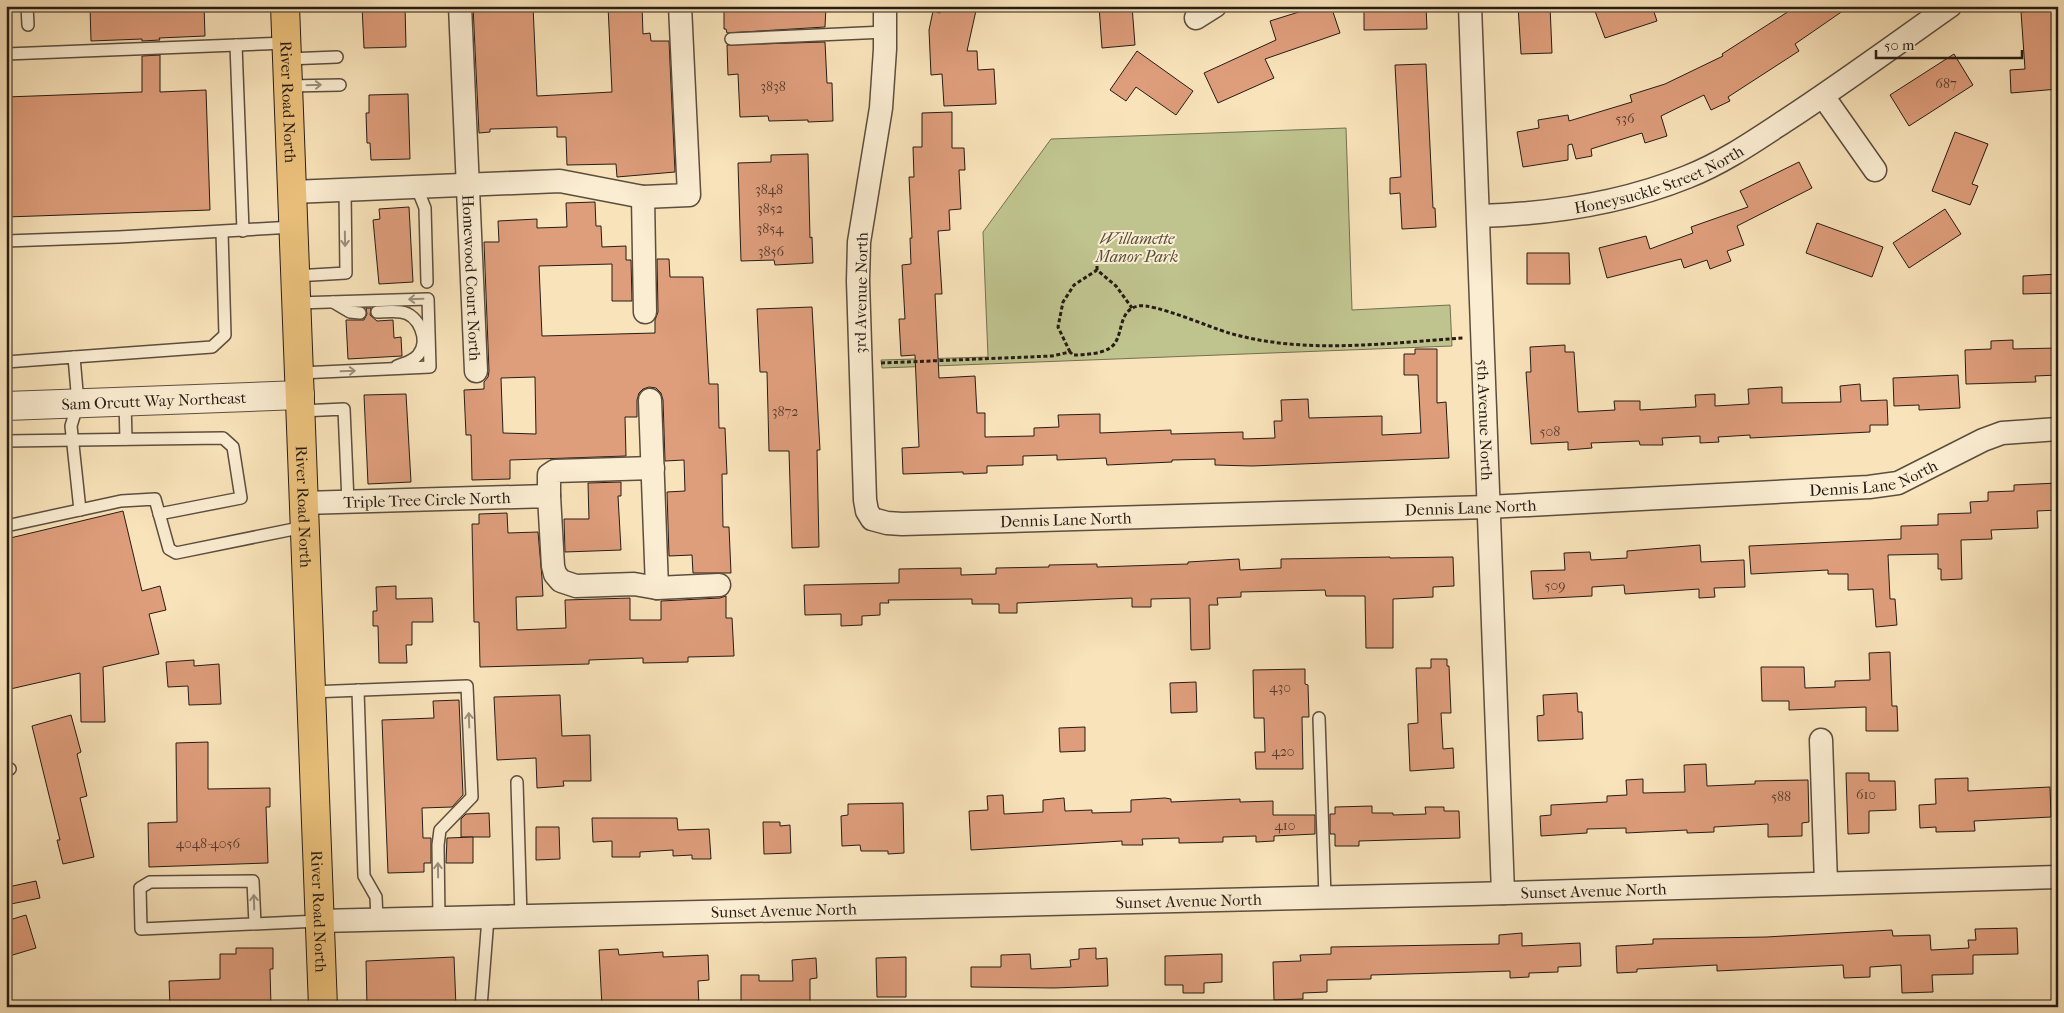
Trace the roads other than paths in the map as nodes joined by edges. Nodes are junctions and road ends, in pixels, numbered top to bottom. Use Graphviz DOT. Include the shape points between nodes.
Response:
graph roads {
  1 [pos="27,6"];
  2 [pos="285,6"];
  3 [pos="460,6"];
  4 [pos="680,6"];
  5 [pos="886,6"];
  6 [pos="1215,6"];
  7 [pos="1470,6"];
  8 [pos="1950,6"];
  9 [pos="1196,18"];
  10 [pos="28,25"];
  11 [pos="886,32"];
  12 [pos="731,40"];
  13 [pos="236,45"];
  14 [pos="287,51"];
  15 [pos="6,54"];
  16 [pos="338,57"];
  17 [pos="340,85"];
  18 [pos="288,86"];
  19 [pos="1823,96"];
  20 [pos="1875,170"];
  21 [pos="467,186"];
  22 [pos="417,188"];
  23 [pos="345,190"];
  24 [pos="292,192"];
  25 [pos="643,196"];
  26 [pos="1479,216"];
  27 [pos="293,227"];
  28 [pos="243,231"];
  29 [pos="222,232"];
  30 [pos="6,241"];
  31 [pos="295,276"];
  32 [pos="427,282"];
  33 [pos="333,302"];
  34 [pos="296,303"];
  35 [pos="377,312"];
  36 [pos="646,312"];
  37 [pos="360,313"];
  38 [pos="74,358"];
  39 [pos="6,362"];
  40 [pos="388,370"];
  41 [pos="476,371"];
  42 [pos="300,393"];
  43 [pos="650,400"];
  44 [pos="125,402"];
  45 [pos="78,404"];
  46 [pos="6,406"];
  47 [pos="2058,429"];
  48 [pos="126,439"];
  49 [pos="72,440"];
  50 [pos="6,441"];
  51 [pos="653,468"];
  52 [pos="549,496"];
  53 [pos="348,502"];
  54 [pos="1488,507"];
  55 [pos="80,510"];
  56 [pos="159,514"];
  57 [pos="304,515"];
  58 [pos="872,519"];
  59 [pos="6,526"];
  60 [pos="719,585"];
  61 [pos="657,588"];
  62 [pos="358,690"];
  63 [pos="310,692"];
  64 [pos="1319,718"];
  65 [pos="1821,740"];
  66 [pos="518,782"];
  67 [pos="2058,877"];
  68 [pos="1826,883"];
  69 [pos="1503,893"];
  70 [pos="1325,898"];
  71 [pos="521,917"];
  72 [pos="488,918"];
  73 [pos="439,919"];
  74 [pos="377,920"];
  75 [pos="319,921"];
  76 [pos="255,924"];
  77 [pos="323,1007"];
  78 [pos="481,1007"];
  1 -- 10 [label="lane"];
  2 -- 14 [label="main road, River Road North"];
  3 -- 21 [label="street, Homewood Court North"];
  4 -- 25 [label="street, Homewood Court North" via="689,195"];
  5 -- 11 [label="street, 3rd Avenue North"];
  6 -- 9 [label="street"];
  7 -- 26 [label="street, 5th Avenue North"];
  8 -- 19 [label="street, Honeysuckle Street North"];
  11 -- 12 [label="lane"];
  11 -- 58 [label="street, 3rd Avenue North" via="881,108 859,242 865,500"];
  13 -- 14 [label="lane"];
  13 -- 15 [label="lane"];
  13 -- 28 [label="lane"];
  14 -- 16 [label="lane"];
  14 -- 18 [label="main road, River Road North"];
  18 -- 17 [label="lane, one-way"];
  18 -- 24 [label="main road, River Road North"];
  19 -- 20 [label="street"];
  19 -- 26 [label="street, Honeysuckle Street North" via="1738,151 1687,177 1629,197 1582,206"];
  21 -- 22 [label="street, Homewood Court North"];
  21 -- 25 [label="street, Homewood Court North" via="560,181"];
  21 -- 41 [label="street, Homewood Court North"];
  22 -- 23 [label="street, Homewood Court North"];
  22 -- 32 [label="lane" via="425,208"];
  23 -- 24 [label="street, Homewood Court North"];
  23 -- 31 [label="lane, one-way" via="346,273"];
  24 -- 27 [label="main road, River Road North"];
  25 -- 36 [label="street"];
  26 -- 54 [label="street, 5th Avenue North"];
  27 -- 28 [label="lane"];
  27 -- 31 [label="main road, River Road North"];
  28 -- 29 [label="lane"];
  29 -- 30 [label="lane"];
  29 -- 38 [label="lane" via="225,335 212,347"];
  31 -- 34 [label="main road, River Road North"];
  33 -- 34 [label="lane"];
  33 -- 37 [label="lane" via="350,312"];
  40 -- 33 [label="lane, one-way" via="430,368 428,299"];
  34 -- 42 [label="main road, River Road North"];
  35 -- 40 [label="lane" via="409,314 422,331 423,343 419,354 411,361"];
  38 -- 39 [label="lane"];
  38 -- 45 [label="lane"];
  42 -- 40 [label="lane, one-way"];
  42 -- 44 [label="street, Sam Orcutt Way Northeast"];
  42 -- 53 [label="lane" via="344,410"];
  42 -- 57 [label="main road, River Road North"];
  43 -- 51 [label="street"];
  44 -- 45 [label="street, Sam Orcutt Way Northeast"];
  44 -- 48 [label="lane"];
  45 -- 46 [label="street, Sam Orcutt Way Northeast"];
  45 -- 49 [label="lane" via="71,426"];
  47 -- 54 [label="street, Dennis Lane North" via="2009,432 1983,440 1898,483 1869,487"];
  48 -- 49 [label="lane"];
  48 -- 56 [label="lane" via="223,438 233,447 241,498"];
  49 -- 50 [label="lane"];
  49 -- 55 [label="lane"];
  51 -- 52 [label="street" via="555,471 549,475"];
  51 -- 61 [label="street"];
  52 -- 53 [label="street, Triple Tree Circle North"];
  52 -- 61 [label="street" via="553,566 562,581 576,586 634,584"];
  53 -- 57 [label="street, Triple Tree Circle North"];
  54 -- 58 [label="street, Dennis Lane North" via="902,524"];
  54 -- 69 [label="street, 5th Avenue North"];
  55 -- 56 [label="lane" via="121,501 155,499"];
  55 -- 59 [label="lane"];
  56 -- 57 [label="lane" via="169,550 176,553"];
  57 -- 63 [label="main road, River Road North"];
  60 -- 61 [label="street"];
  62 -- 63 [label="lane"];
  73 -- 62 [label="lane, one-way" via="440,830 472,797 467,686"];
  62 -- 74 [label="lane" via="364,876 376,897"];
  63 -- 75 [label="main road, River Road North"];
  64 -- 70 [label="lane"];
  65 -- 68 [label="street"];
  66 -- 71 [label="lane"];
  67 -- 68 [label="street, Sunset Avenue North"];
  68 -- 69 [label="street, Sunset Avenue North"];
  69 -- 70 [label="street, Sunset Avenue North"];
  70 -- 71 [label="street, Sunset Avenue North"];
  71 -- 72 [label="street, Sunset Avenue North"];
  72 -- 73 [label="street, Sunset Avenue North"];
  72 -- 78 [label="lane"];
  73 -- 74 [label="street, Sunset Avenue North"];
  74 -- 75 [label="street, Sunset Avenue North"];
  75 -- 76 [label="lane"];
  75 -- 77 [label="main road, River Road North"];
  76 -- 76 [label="lane, one-way" via="253,881 150,882 140,888 141,929"];
}
